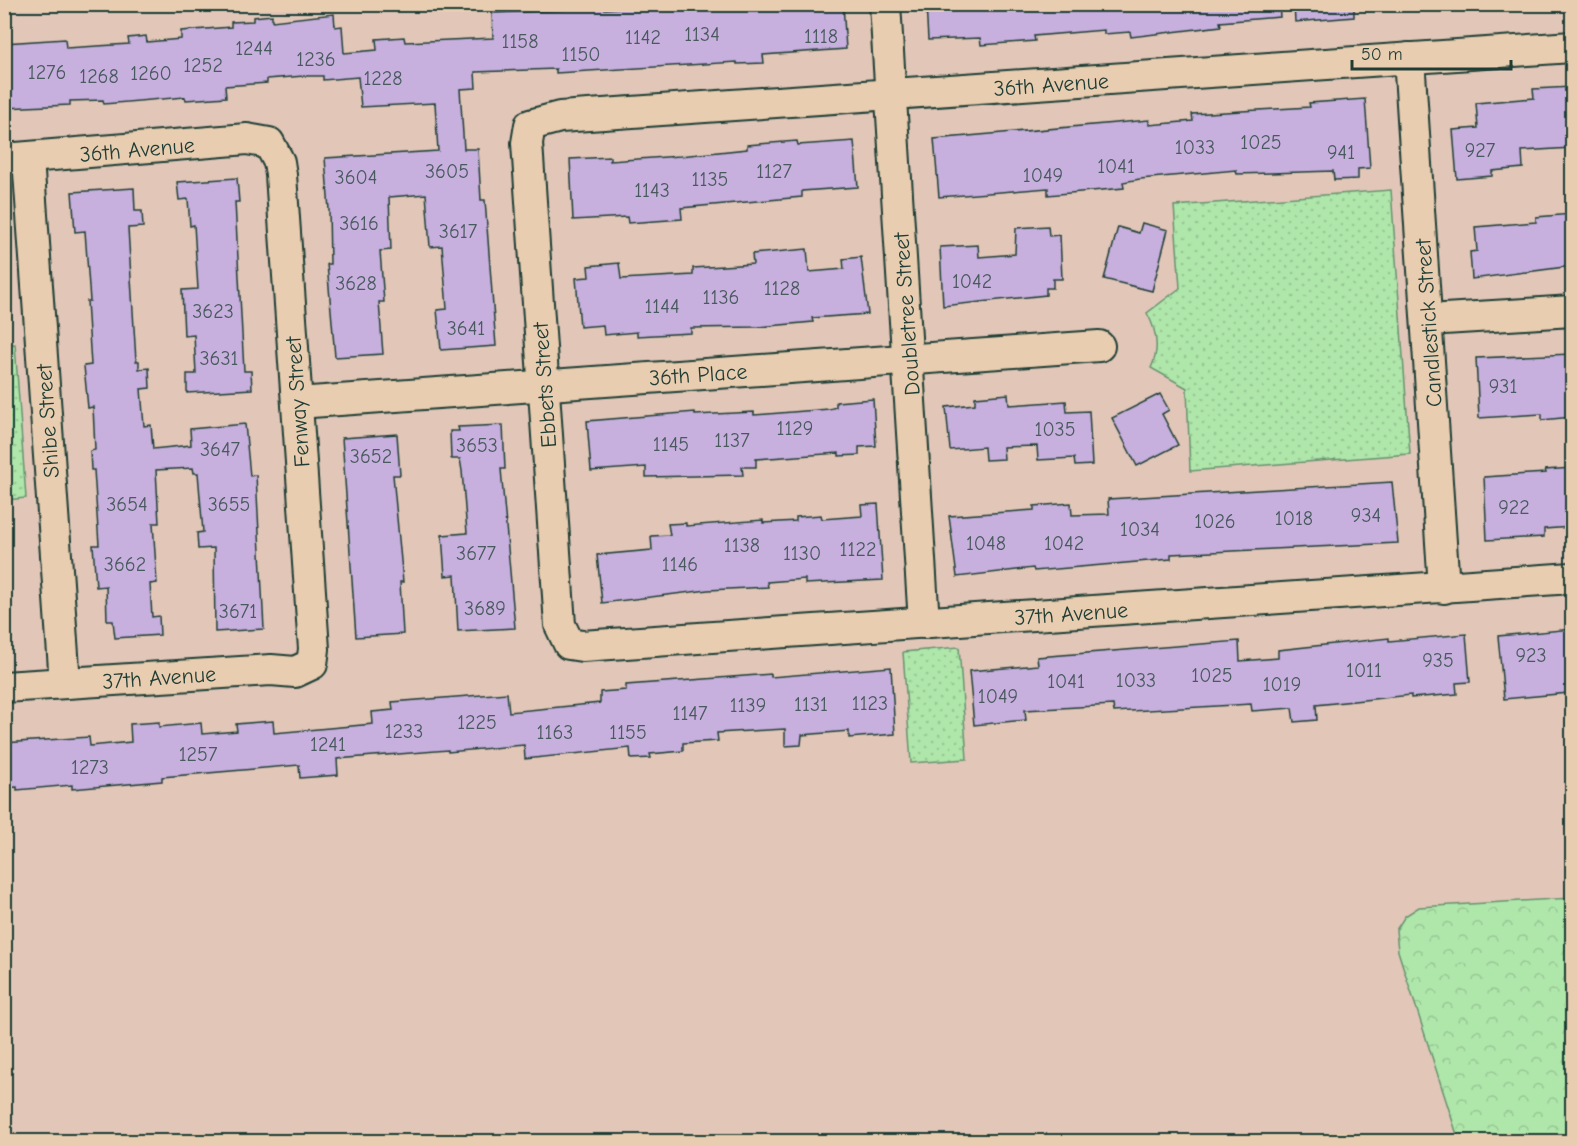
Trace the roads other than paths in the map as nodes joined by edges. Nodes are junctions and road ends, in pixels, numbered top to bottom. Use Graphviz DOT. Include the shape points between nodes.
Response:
graph roads {
  1 [pos="885,4"];
  2 [pos="1572,47"];
  3 [pos="1409,58"];
  4 [pos="891,95"];
  5 [pos="530,125"];
  6 [pos="269,142"];
  7 [pos="16,159"];
  8 [pos="1572,310"];
  9 [pos="1428,320"];
  10 [pos="1099,346"];
  11 [pos="909,358"];
  12 [pos="544,386"];
  13 [pos="297,403"];
  14 [pos="1572,578"];
  15 [pos="1444,588"];
  16 [pos="924,623"];
  17 [pos="569,644"];
  18 [pos="312,664"];
  19 [pos="65,684"];
  20 [pos="4,687"];
  1 -- 4 [label="street, Doubletree Street"];
  2 -- 3 [label="street, 36th Avenue"];
  3 -- 4 [label="street, 36th Avenue"];
  3 -- 9 [label="street, Candlestick Street"];
  4 -- 5 [label="street, 36th Avenue" via="560,117"];
  4 -- 11 [label="street, Doubletree Street"];
  5 -- 12 [label="street, Ebbets Street" via="527,143"];
  6 -- 7 [label="street, 36th Avenue" via="246,139"];
  6 -- 13 [label="street, Fenway Street" via="281,175"];
  7 -- 19 [label="street, Shibe Street"];
  8 -- 9 [label="street"];
  9 -- 15 [label="street, Candlestick Street"];
  10 -- 11 [label="street, 36th Place"];
  11 -- 12 [label="street, 36th Place"];
  11 -- 16 [label="street, Doubletree Street"];
  12 -- 13 [label="street, 36th Place"];
  12 -- 17 [label="street, Ebbets Street" via="560,625"];
  13 -- 18 [label="street, Fenway Street"];
  14 -- 15 [label="street, 37th Avenue"];
  15 -- 16 [label="street, 37th Avenue"];
  16 -- 17 [label="street, 37th Avenue"];
  18 -- 19 [label="street, 37th Avenue" via="295,672 271,670"];
  19 -- 20 [label="street, 37th Avenue"];
}
